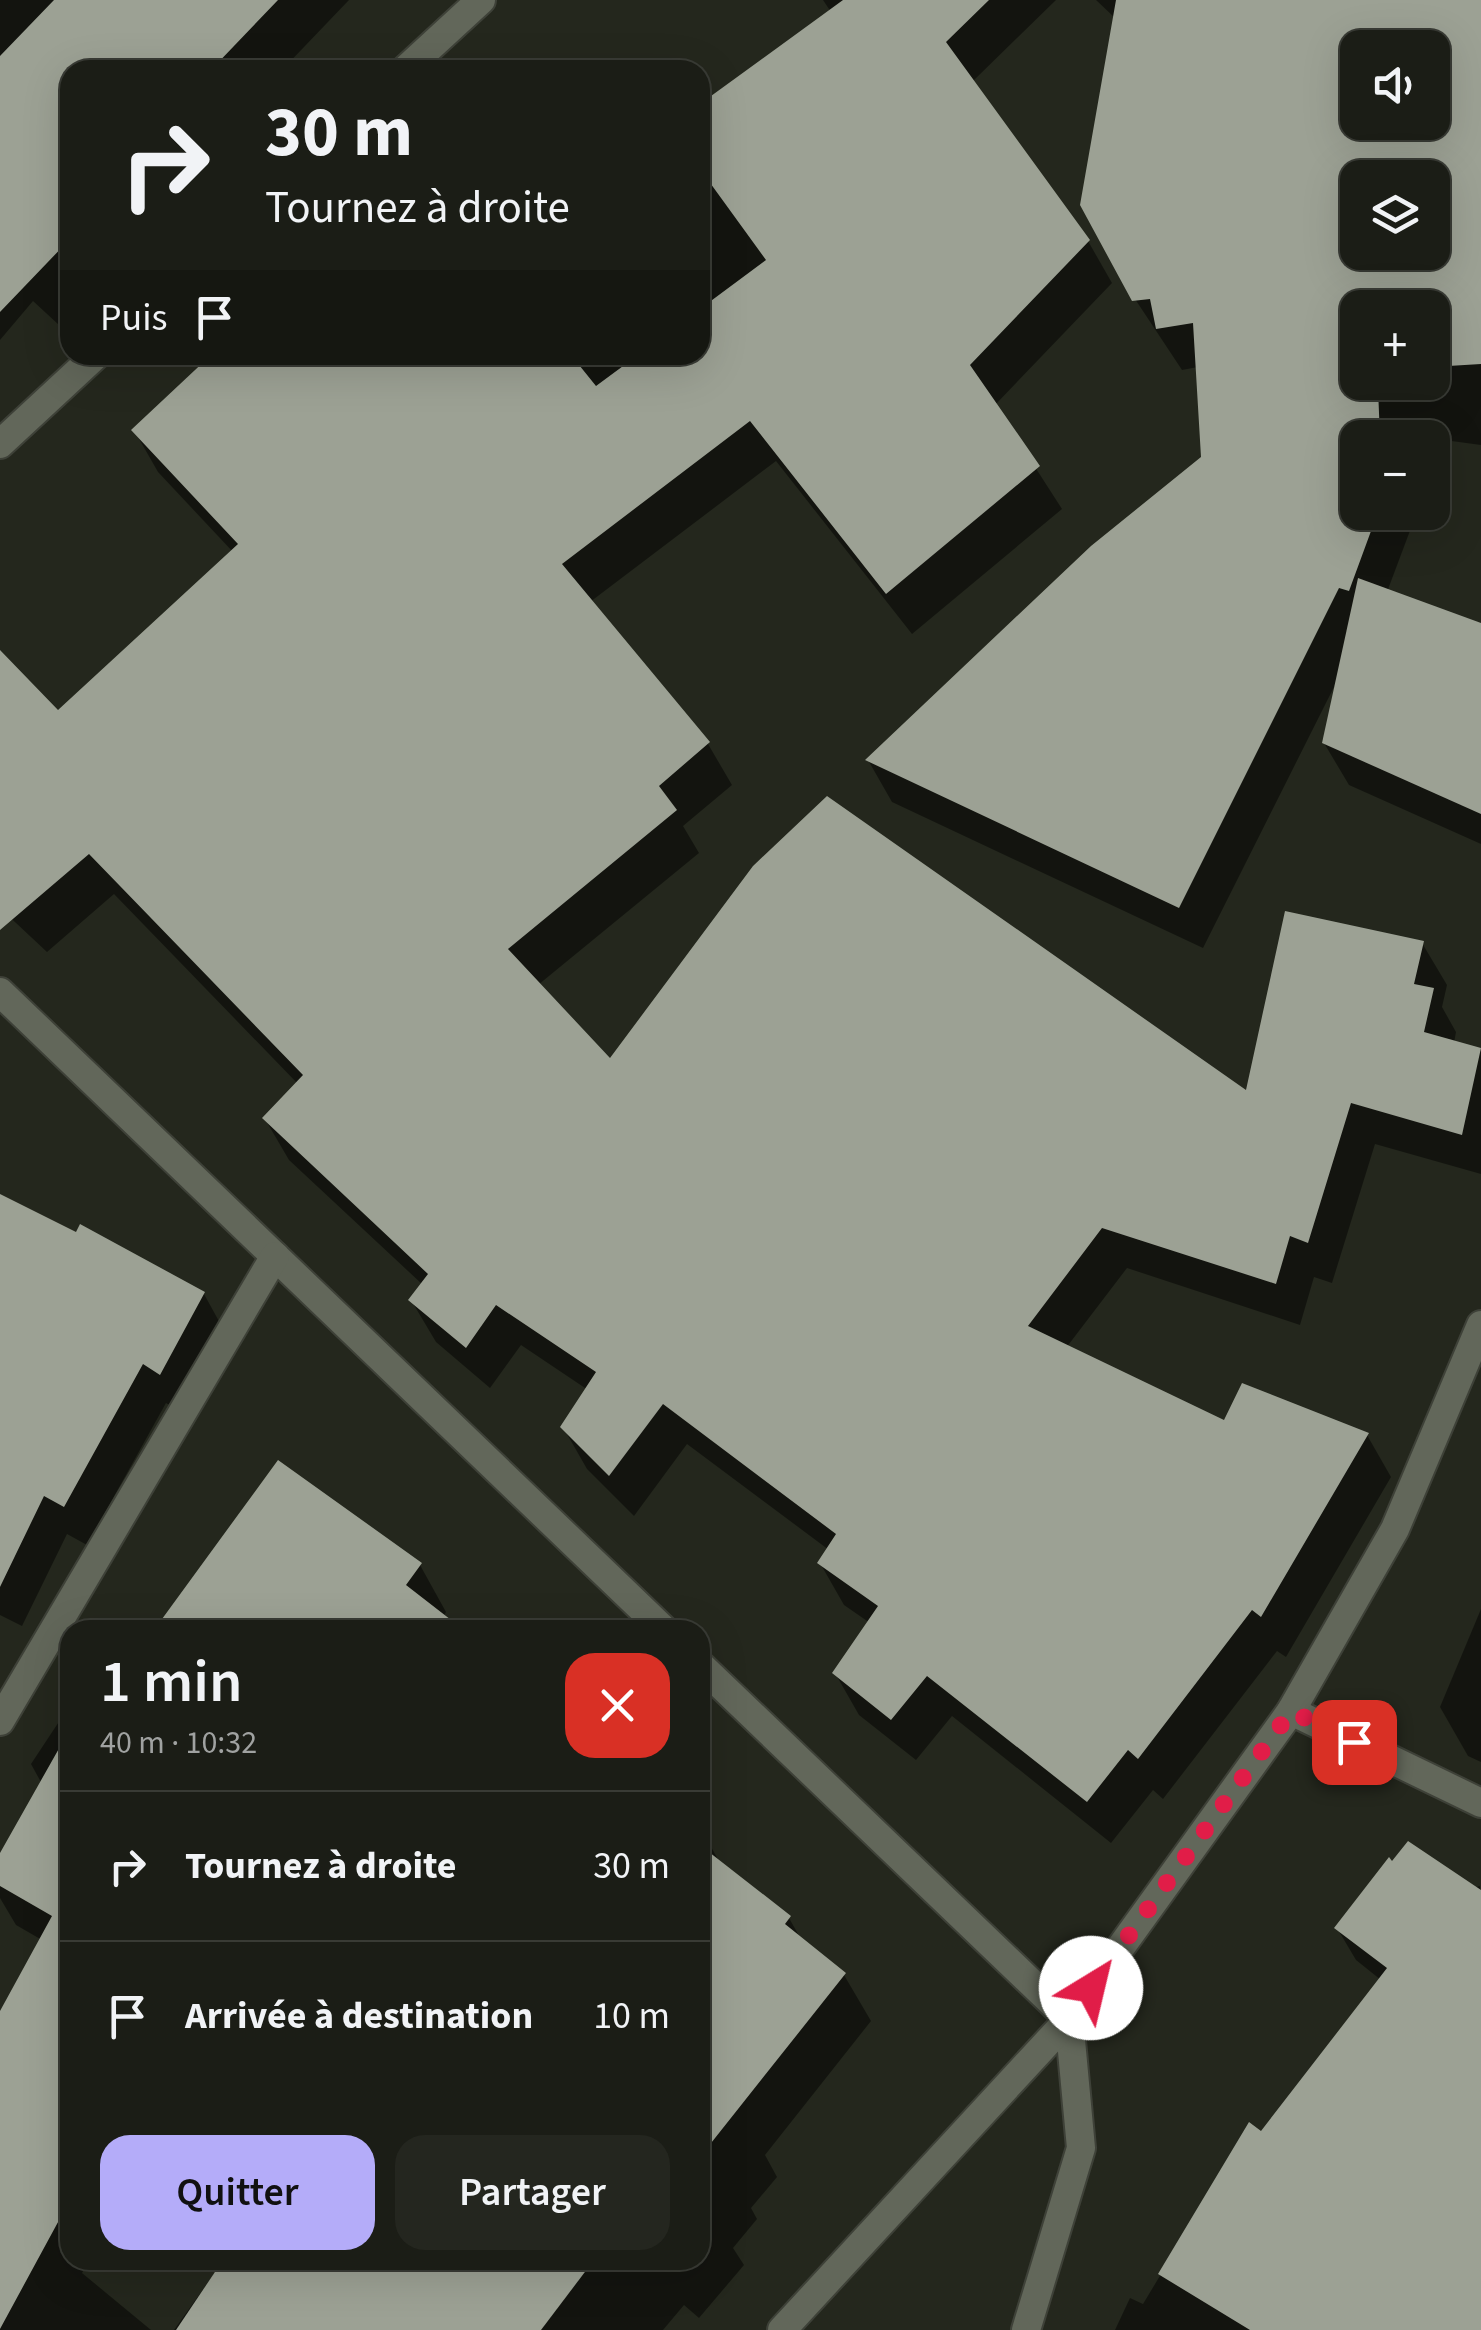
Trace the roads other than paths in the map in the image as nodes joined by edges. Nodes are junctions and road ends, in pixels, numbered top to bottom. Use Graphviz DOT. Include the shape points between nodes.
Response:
graph roads {
  1 [pos="481,0"];
  2 [pos="416,60"];
  3 [pos="85,365"];
  4 [pos="0,444"];
  5 [pos="0,992"];
  6 [pos="275,1256"];
  7 [pos="1481,1325"];
  8 [pos="654,1620"];
  9 [pos="710,1675"];
  10 [pos="1291,1711"];
  11 [pos="0,1721"];
  12 [pos="1481,1803"];
  13 [pos="1069,2019"];
  14 [pos="782,2330"];
  15 [pos="1026,2330"];
  1 -- 2 [label="street"];
  3 -- 4 [label="street"];
  5 -- 6 [label="street"];
  6 -- 8 [label="street"];
  6 -- 11 [label="street"];
  7 -- 10 [label="street" via="1395,1528"];
  9 -- 13 [label="street"];
  10 -- 12 [label="street"];
  10 -- 13 [label="street"];
  13 -- 14 [label="street"];
  13 -- 15 [label="street" via="1081,2148"];
}
